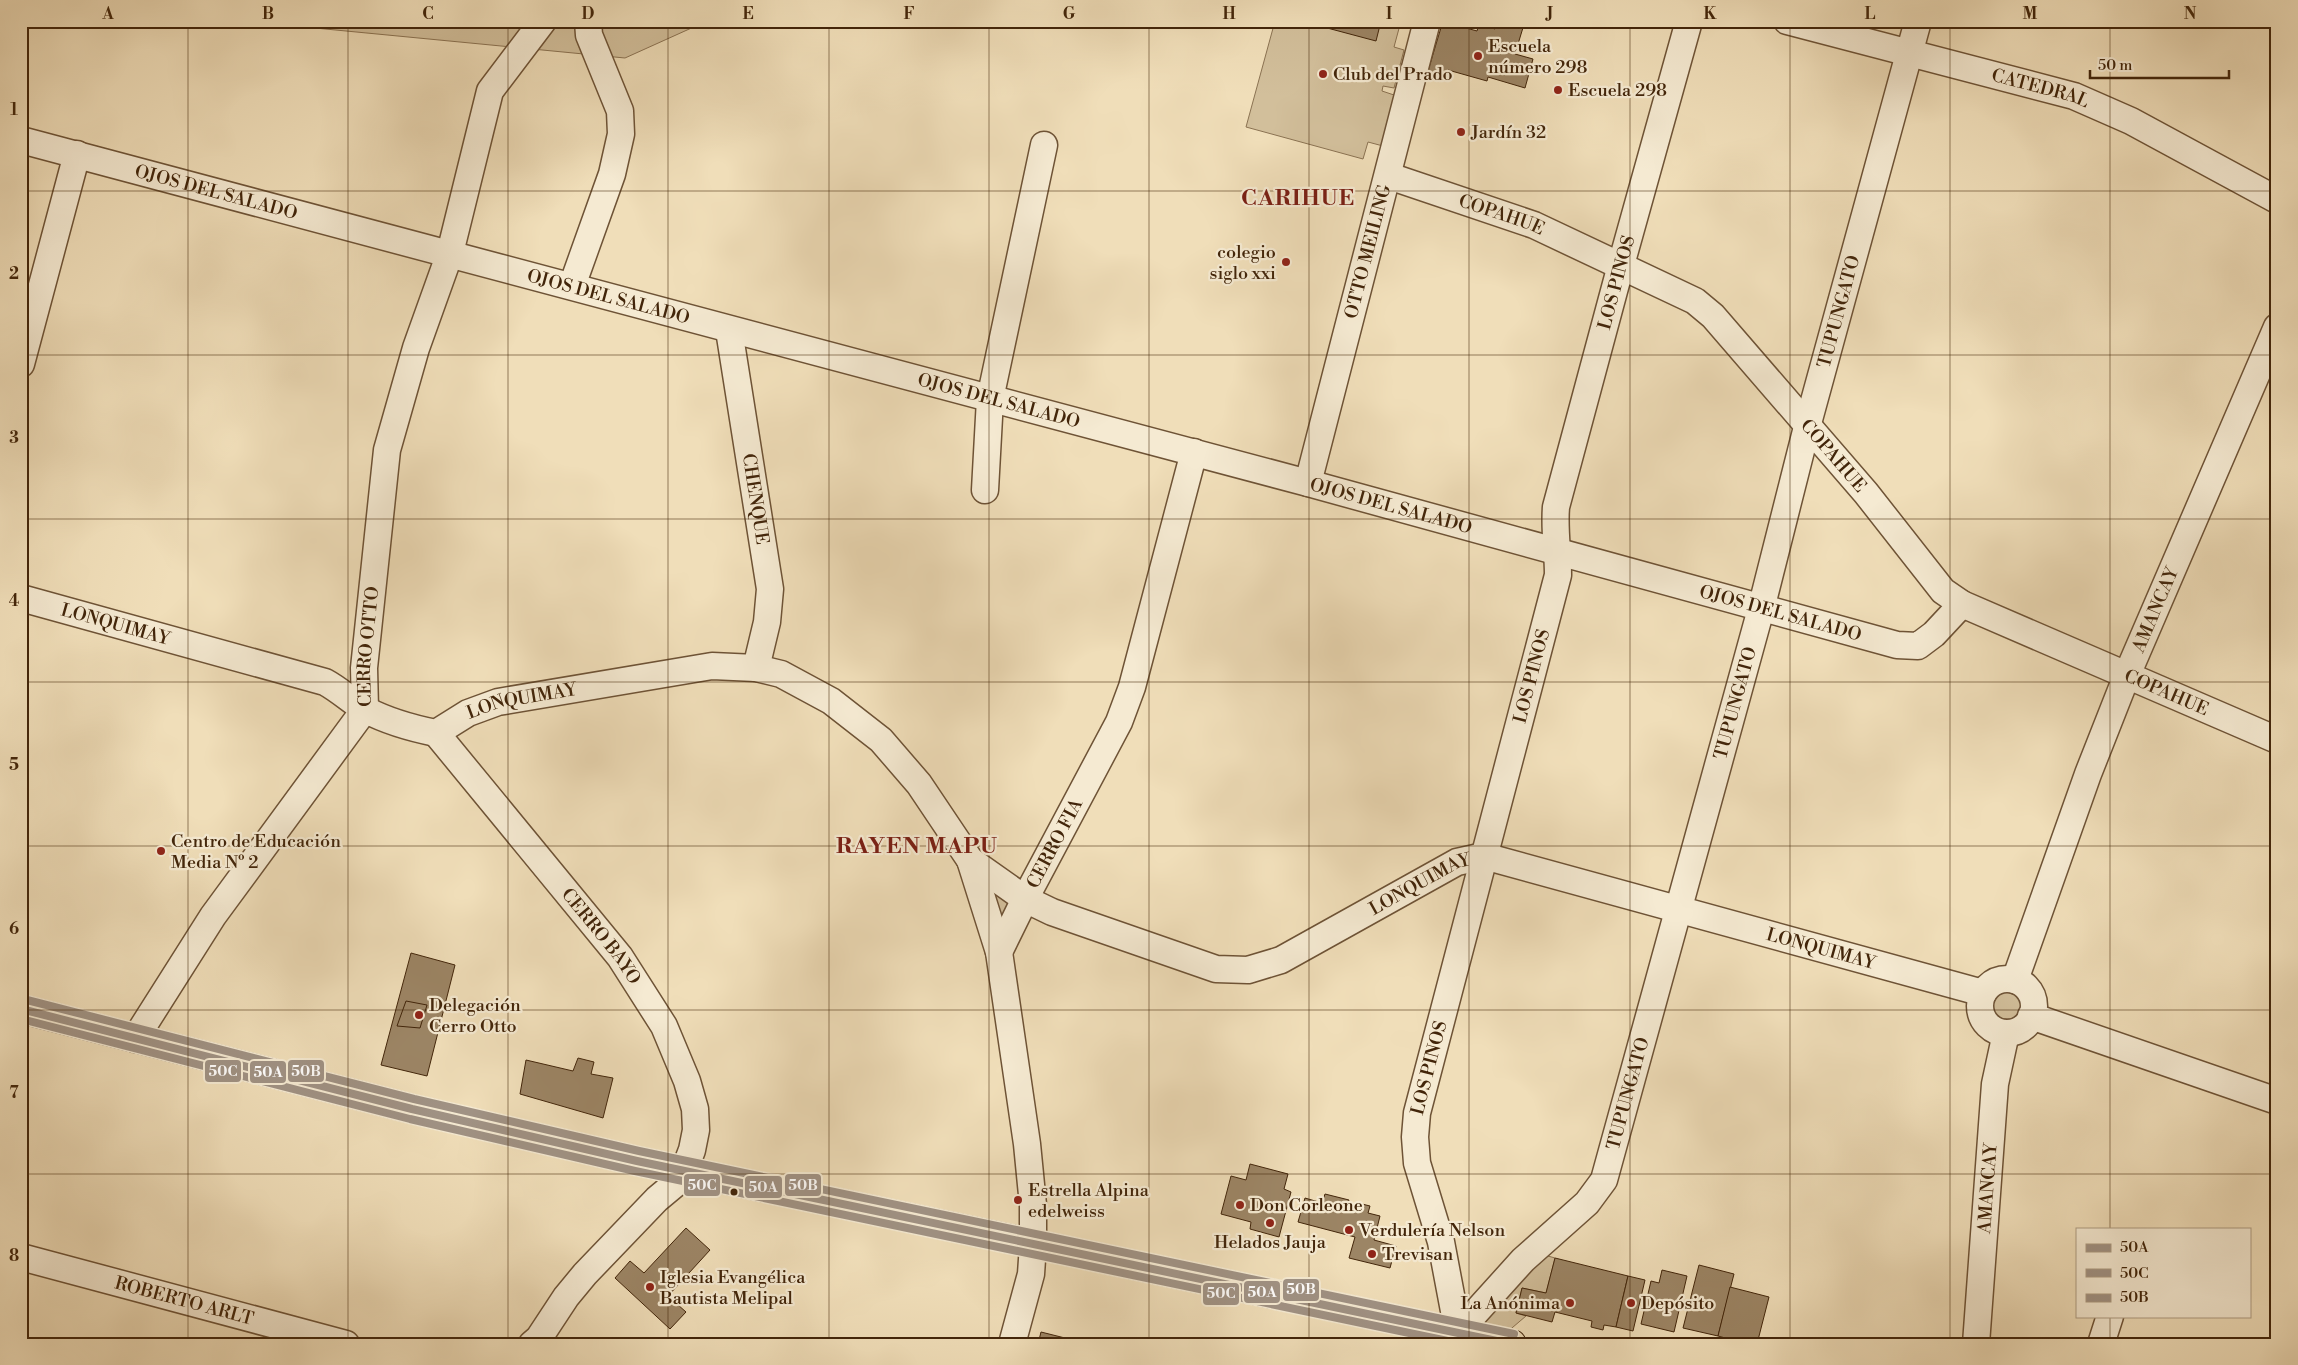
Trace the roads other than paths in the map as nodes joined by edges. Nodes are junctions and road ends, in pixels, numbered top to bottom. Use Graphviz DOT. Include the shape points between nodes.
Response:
graph roads {
  1 [pos="543,21"];
  2 [pos="588,21"];
  3 [pos="1427,21"];
  4 [pos="1689,21"];
  5 [pos="1787,21"];
  6 [pos="1918,21"];
  7 [pos="1909,52"];
  8 [pos="21,140"];
  9 [pos="1044,145"];
  10 [pos="77,154"];
  11 [pos="1389,176"];
  12 [pos="2277,200"];
  13 [pos="450,253"];
  14 [pos="1620,265"];
  15 [pos="572,286"];
  16 [pos="2277,327"];
  17 [pos="728,330"];
  18 [pos="21,364"];
  19 [pos="990,399"];
  20 [pos="1807,427"];
  21 [pos="1194,452"];
  22 [pos="1308,483"];
  23 [pos="986,490"];
  24 [pos="1558,552"];
  25 [pos="21,598"];
  26 [pos="1962,604"];
  27 [pos="1762,609"];
  28 [pos="756,668"];
  29 [pos="2127,675"];
  30 [pos="365,710"];
  31 [pos="436,733"];
  32 [pos="2277,740"];
  33 [pos="1484,856"];
  34 [pos="970,860"];
  35 [pos="1025,899"];
  36 [pos="1680,910"];
  37 [pos="999,952"];
  38 [pos="2015,980"];
  39 [pos="1983,992"];
  40 [pos="21,1009"];
  41 [pos="2031,1016"];
  42 [pos="2006,1033"];
  43 [pos="135,1039"];
  44 [pos="2277,1101"];
  45 [pos="684,1171"];
  46 [pos="1033,1245"];
  47 [pos="21,1257"];
  48 [pos="2109,1318"];
  49 [pos="1458,1332"];
  50 [pos="346,1344"];
  51 [pos="532,1344"];
  52 [pos="1012,1344"];
  53 [pos="1512,1344"];
  54 [pos="1976,1344"];
  55 [pos="2101,1344"];
  1 -- 13 [label="street, CERRO OTTO" via="490,91"];
  2 -- 15 [label="street" via="589,35 620,111 621,134 612,174"];
  3 -- 11 [label="street, OTTO MEILING"];
  4 -- 14 [label="street, LOS PINOS"];
  5 -- 7 [label="street, CATEDRAL"];
  6 -- 7 [label="street, TUPUNGATO"];
  7 -- 12 [label="street, CATEDRAL" via="2074,96 2131,121"];
  7 -- 20 [label="street, TUPUNGATO"];
  8 -- 10 [label="street, OJOS DEL SALADO"];
  9 -- 19 [label="street"];
  10 -- 13 [label="street, OJOS DEL SALADO"];
  10 -- 18 [label="street"];
  11 -- 14 [label="street, COPAHUE" via="1534,225"];
  11 -- 22 [label="street, OTTO MEILING"];
  13 -- 15 [label="street, OJOS DEL SALADO"];
  13 -- 30 [label="street, CERRO OTTO" via="416,348 387,450 364,668"];
  14 -- 20 [label="street, COPAHUE" via="1695,301 1713,316"];
  14 -- 24 [label="street, LOS PINOS" via="1556,507 1554,530"];
  15 -- 17 [label="street, OJOS DEL SALADO"];
  16 -- 29 [label="street, AMANCAY"];
  17 -- 19 [label="street, OJOS DEL SALADO"];
  17 -- 28 [label="street, CHENQUE" via="770,589 767,622"];
  19 -- 21 [label="street, OJOS DEL SALADO"];
  19 -- 23 [label="street"];
  20 -- 26 [label="street, COPAHUE" via="1866,493 1943,591"];
  20 -- 27 [label="street, TUPUNGATO"];
  21 -- 22 [label="street, OJOS DEL SALADO"];
  21 -- 35 [label="street, CERRO FIA" via="1132,687 1119,722"];
  22 -- 24 [label="street, OJOS DEL SALADO"];
  24 -- 27 [label="street, OJOS DEL SALADO"];
  24 -- 33 [label="street, LOS PINOS" via="1558,575"];
  25 -- 30 [label="street, LONQUIMAY" via="325,682"];
  26 -- 27 [label="street, OJOS DEL SALADO" via="1918,646 1897,645"];
  26 -- 29 [label="street, COPAHUE"];
  27 -- 36 [label="street, TUPUNGATO"];
  28 -- 31 [label="street, LONQUIMAY" via="712,666 498,702 468,713"];
  28 -- 34 [label="street, LONQUIMAY" via="781,674 831,701 881,740 919,784"];
  29 -- 32 [label="street, COPAHUE"];
  29 -- 38 [label="street, AMANCAY"];
  30 -- 31 [label="street, LONQUIMAY" via="398,724"];
  30 -- 43 [label="street, CERRO OTTO" via="213,916"];
  31 -- 45 [label="street, CERRO BAYO" via="599,929 664,1026 695,1109 696,1130"];
  33 -- 35 [label="street, LONQUIMAY" via="1457,862 1281,960 1248,970 1216,969 1052,912"];
  33 -- 36 [label="street, LONQUIMAY"];
  33 -- 49 [label="street, LOS PINOS" via="1417,1113 1415,1137 1416,1163 1441,1242"];
  34 -- 35 [label="street, LONQUIMAY"];
  34 -- 37 [label="street, LONQUIMAY"];
  35 -- 37 [label="street, CERRO FIA"];
  36 -- 39 [label="street, LONQUIMAY"];
  36 -- 49 [label="street, TUPUNGATO" via="1604,1180 1587,1203 1523,1260"];
  37 -- 46 [label="street" via="1027,1144"];
  38 -- 39 [label="street" via="2000,979"];
  38 -- 41 [label="street" via="2029,991 2033,999"];
  39 -- 42 [label="street" via="1980,1011 1983,1019 1993,1029"];
  40 -- 43 [label="main road"];
  41 -- 42 [label="street" via="2021,1028"];
  41 -- 44 [label="street"];
  42 -- 54 [label="street, AMANCAY" via="1995,1084"];
  43 -- 45 [label="main road" via="412,1109"];
  45 -- 46 [label="main road"];
  45 -- 51 [label="street" via="675,1184 585,1274"];
  46 -- 49 [label="main road"];
  46 -- 52 [label="street" via="1031,1274"];
  47 -- 50 [label="street, ROBERTO ARLT"];
  48 -- 55 [label="street"];
  49 -- 53 [label="main road"];
}
